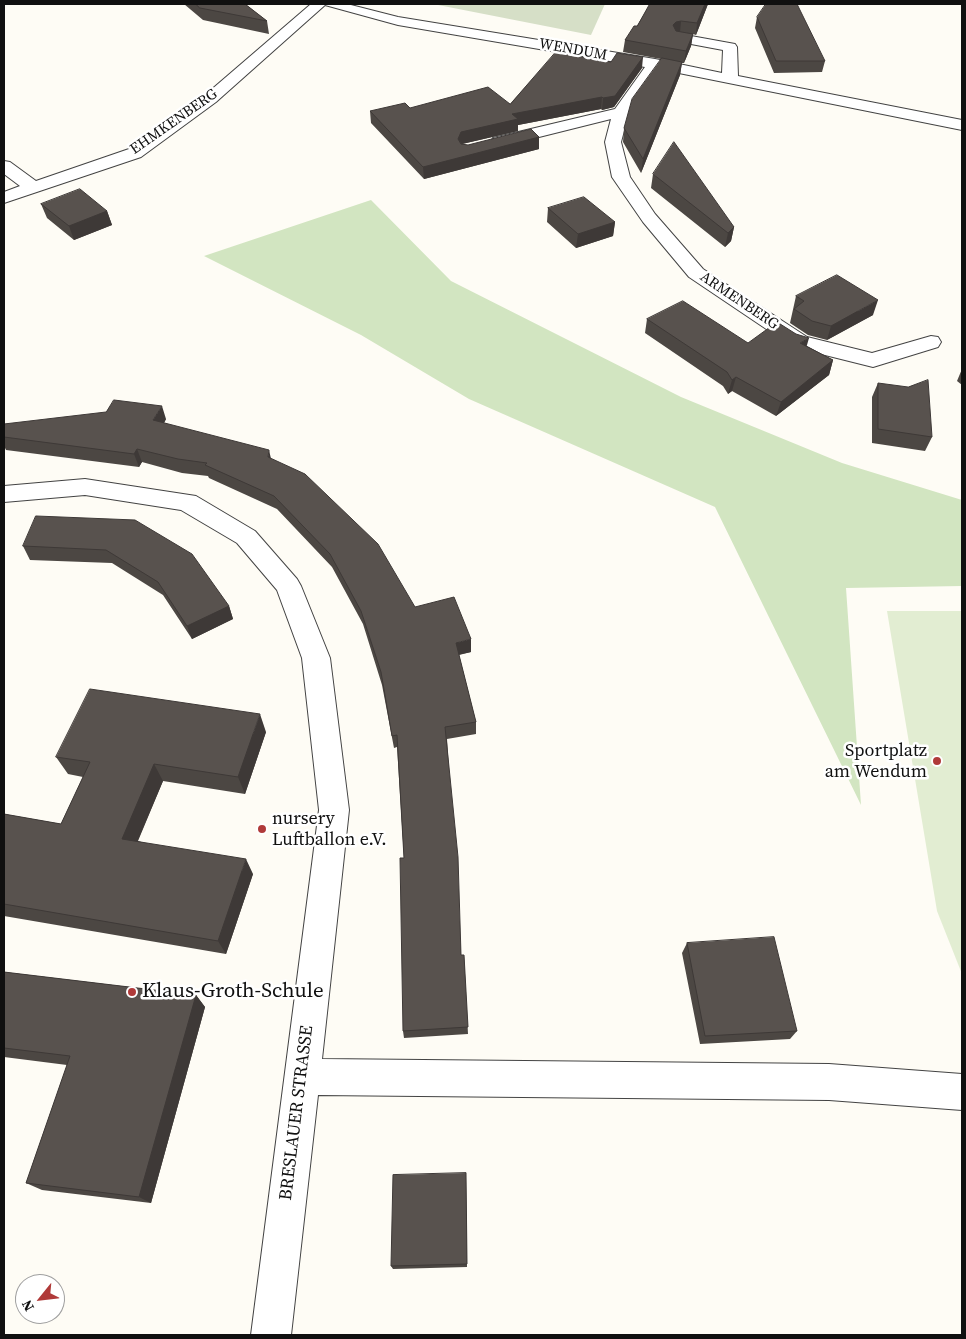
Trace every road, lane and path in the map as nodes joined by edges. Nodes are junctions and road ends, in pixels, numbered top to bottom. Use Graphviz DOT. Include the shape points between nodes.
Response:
graph roads {
  1 [pos="319,4"];
  2 [pos="331,4"];
  3 [pos="680,38"];
  4 [pos="655,64"];
  5 [pos="730,79"];
  6 [pos="622,112"];
  7 [pos="962,125"];
  8 [pos="487,145"];
  9 [pos="4,166"];
  10 [pos="34,188"];
  11 [pos="4,198"];
  12 [pos="931,342"];
  13 [pos="4,494"];
  14 [pos="302,1078"];
  15 [pos="962,1092"];
  16 [pos="271,1335"];
  1 -- 10 [label="street, EHMKENBERG" via="210,99 135,153"];
  2 -- 4 [label="street, WENDUM" via="499,44"];
  3 -- 5 [label="street" via="730,47"];
  4 -- 5 [label="street, WENDUM"];
  4 -- 6 [label="street, ARMENBERG"];
  5 -- 7 [label="street, WENDUM"];
  6 -- 8 [label="street"];
  6 -- 12 [label="street, ARMENBERG" via="613,142 621,177 649,218 696,273 800,342 873,360"];
  9 -- 10 [label="street"];
  10 -- 11 [label="street, EHMKENBERG"];
  13 -- 14 [label="street, BRESLAUER STRASSE" via="85,487 187,502 246,538 288,586 316,658 334,810"];
  14 -- 15 [label="street" via="829,1082"];
  14 -- 16 [label="street, BRESLAUER STRASSE"];
}
